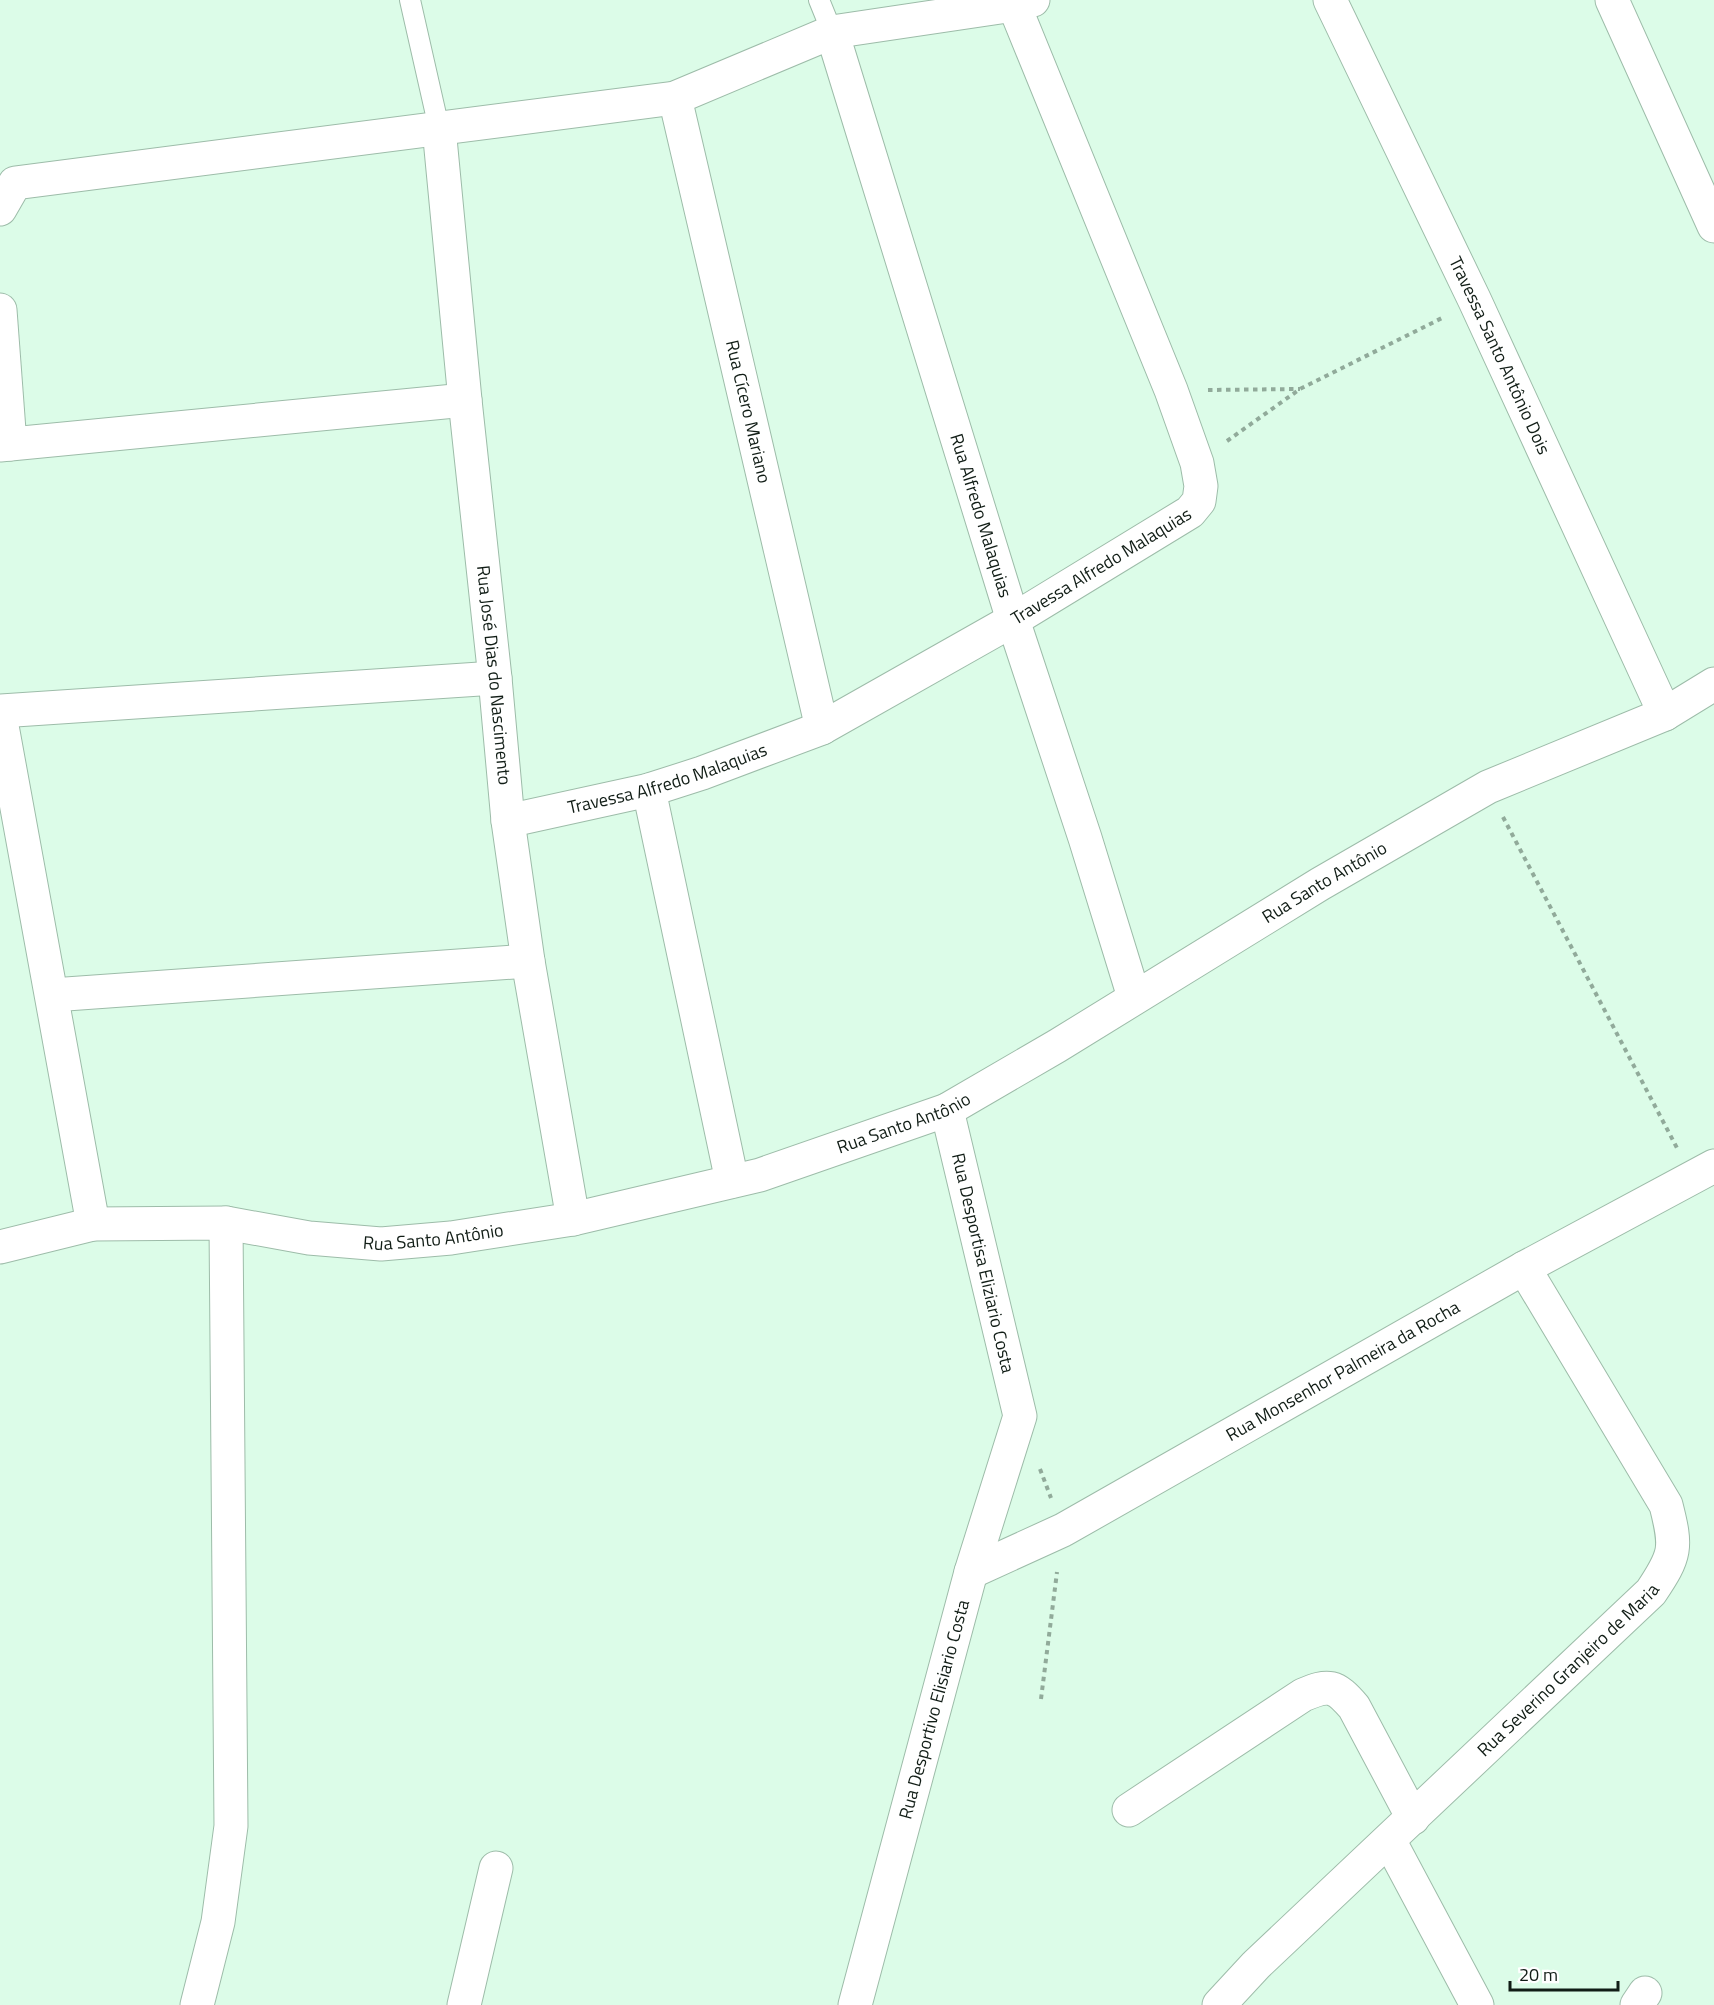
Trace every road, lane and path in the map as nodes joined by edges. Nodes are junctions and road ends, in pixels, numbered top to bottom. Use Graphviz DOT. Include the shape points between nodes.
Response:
graph roads {
  1 [pos="410,0"];
  2 [pos="819,0"];
  3 [pos="1330,0"];
  4 [pos="1612,0"];
  5 [pos="1023,2"];
  6 [pos="832,32"];
  7 [pos="675,98"];
  8 [pos="439,128"];
  9 [pos="0,209"];
  10 [pos="1714,226"];
  11 [pos="1475,301"];
  12 [pos="0,310"];
  13 [pos="1300,389"];
  14 [pos="1171,390"];
  15 [pos="465,400"];
  16 [pos="5,444"];
  17 [pos="1197,463"];
  18 [pos="1013,620"];
  19 [pos="495,678"];
  20 [pos="1714,684"];
  21 [pos="0,711"];
  22 [pos="1665,714"];
  23 [pos="0,715"];
  24 [pos="822,728"];
  25 [pos="1488,787"];
  26 [pos="649,790"];
  27 [pos="508,821"];
  28 [pos="528,961"];
  29 [pos="52,995"];
  30 [pos="1134,998"];
  31 [pos="947,1110"];
  32 [pos="1703,1172"];
  33 [pos="732,1181"];
  34 [pos="573,1219"];
  35 [pos="226,1223"];
  36 [pos="93,1224"];
  37 [pos="0,1246"];
  38 [pos="1524,1268"];
  39 [pos="1020,1416"];
  40 [pos="971,1572"];
  41 [pos="1129,1810"];
  42 [pos="1413,1818"];
  43 [pos="1389,1840"];
  44 [pos="496,1868"];
  45 [pos="197,2005"];
  46 [pos="464,2005"];
  47 [pos="855,2005"];
  48 [pos="1219,2005"];
  49 [pos="1477,2005"];
  1 -- 8 [label="lane"];
  2 -- 6 [label="lane"];
  3 -- 11 [label="street, Travessa Santo Antônio Dois"];
  4 -- 10 [label="street"];
  5 -- 6 [label="street"];
  5 -- 14 [label="street, Travessa Alfredo Malaquias"];
  6 -- 7 [label="street"];
  6 -- 18 [label="street, Rua Alfredo Malaquias"];
  7 -- 8 [label="street"];
  7 -- 24 [label="street, Rua Cícero Mariano"];
  8 -- 9 [label="street" via="15,183"];
  8 -- 15 [label="street, Rua José Dias do Nascimento"];
  11 -- 13 [label="path"];
  11 -- 22 [label="street, Travessa Santo Antônio Dois"];
  12 -- 16 [label="street"];
  13 -- 14 [label="path"];
  13 -- 17 [label="path"];
  14 -- 17 [label="street, Travessa Alfredo Malaquias"];
  15 -- 16 [label="street"];
  15 -- 19 [label="street, Rua José Dias do Nascimento"];
  17 -- 18 [label="street, Travessa Alfredo Malaquias" via="1199,501 1190,512"];
  18 -- 24 [label="street, Travessa Alfredo Malaquias"];
  18 -- 30 [label="street, Rua Alfredo Malaquias"];
  19 -- 21 [label="street"];
  19 -- 27 [label="street, Rua José Dias do Nascimento"];
  20 -- 22 [label="street, Rua Santo Antônio"];
  22 -- 25 [label="street, Rua Santo Antônio"];
  23 -- 29 [label="street"];
  24 -- 26 [label="street, Travessa Alfredo Malaquias"];
  25 -- 30 [label="street, Rua Santo Antônio"];
  25 -- 32 [label="path"];
  26 -- 27 [label="street, Travessa Alfredo Malaquias"];
  26 -- 33 [label="street"];
  27 -- 28 [label="street, Rua José Dias do Nascimento"];
  28 -- 29 [label="street"];
  28 -- 34 [label="street, Rua José Dias do Nascimento"];
  29 -- 36 [label="street"];
  30 -- 31 [label="street, Rua Santo Antônio"];
  31 -- 33 [label="street, Rua Santo Antônio"];
  31 -- 39 [label="street, Rua Desportisa Eliziario Costa"];
  32 -- 38 [label="street, Rua Monsenhor Palmeira da Rocha"];
  33 -- 34 [label="street, Rua Santo Antônio"];
  34 -- 35 [label="street, Rua Santo Antônio" via="452,1238 381,1244 309,1238"];
  35 -- 36 [label="street, Rua Santo Antônio"];
  35 -- 45 [label="street" via="231,1826 218,1922"];
  36 -- 37 [label="street, Rua Santo Antônio"];
  38 -- 40 [label="street, Rua Monsenhor Palmeira da Rocha" via="1063,1530"];
  38 -- 42 [label="street, Rua Severino Granjeiro de Maria" via="1666,1505 1674,1537 1669,1566 1651,1592"];
  39 -- 40 [label="street, Rua Desportivo Elisiario Costa"];
  40 -- 47 [label="street, Rua Desportivo Elisiario Costa"];
  41 -- 42 [label="street" via="1303,1695 1322,1687 1342,1693 1354,1707"];
  42 -- 43 [label="street, Rua Severino Granjeiro de Maria"];
  43 -- 48 [label="street, Rua Severino Granjeiro de Maria"];
  43 -- 49 [label="street"];
  44 -- 46 [label="street"];
}
